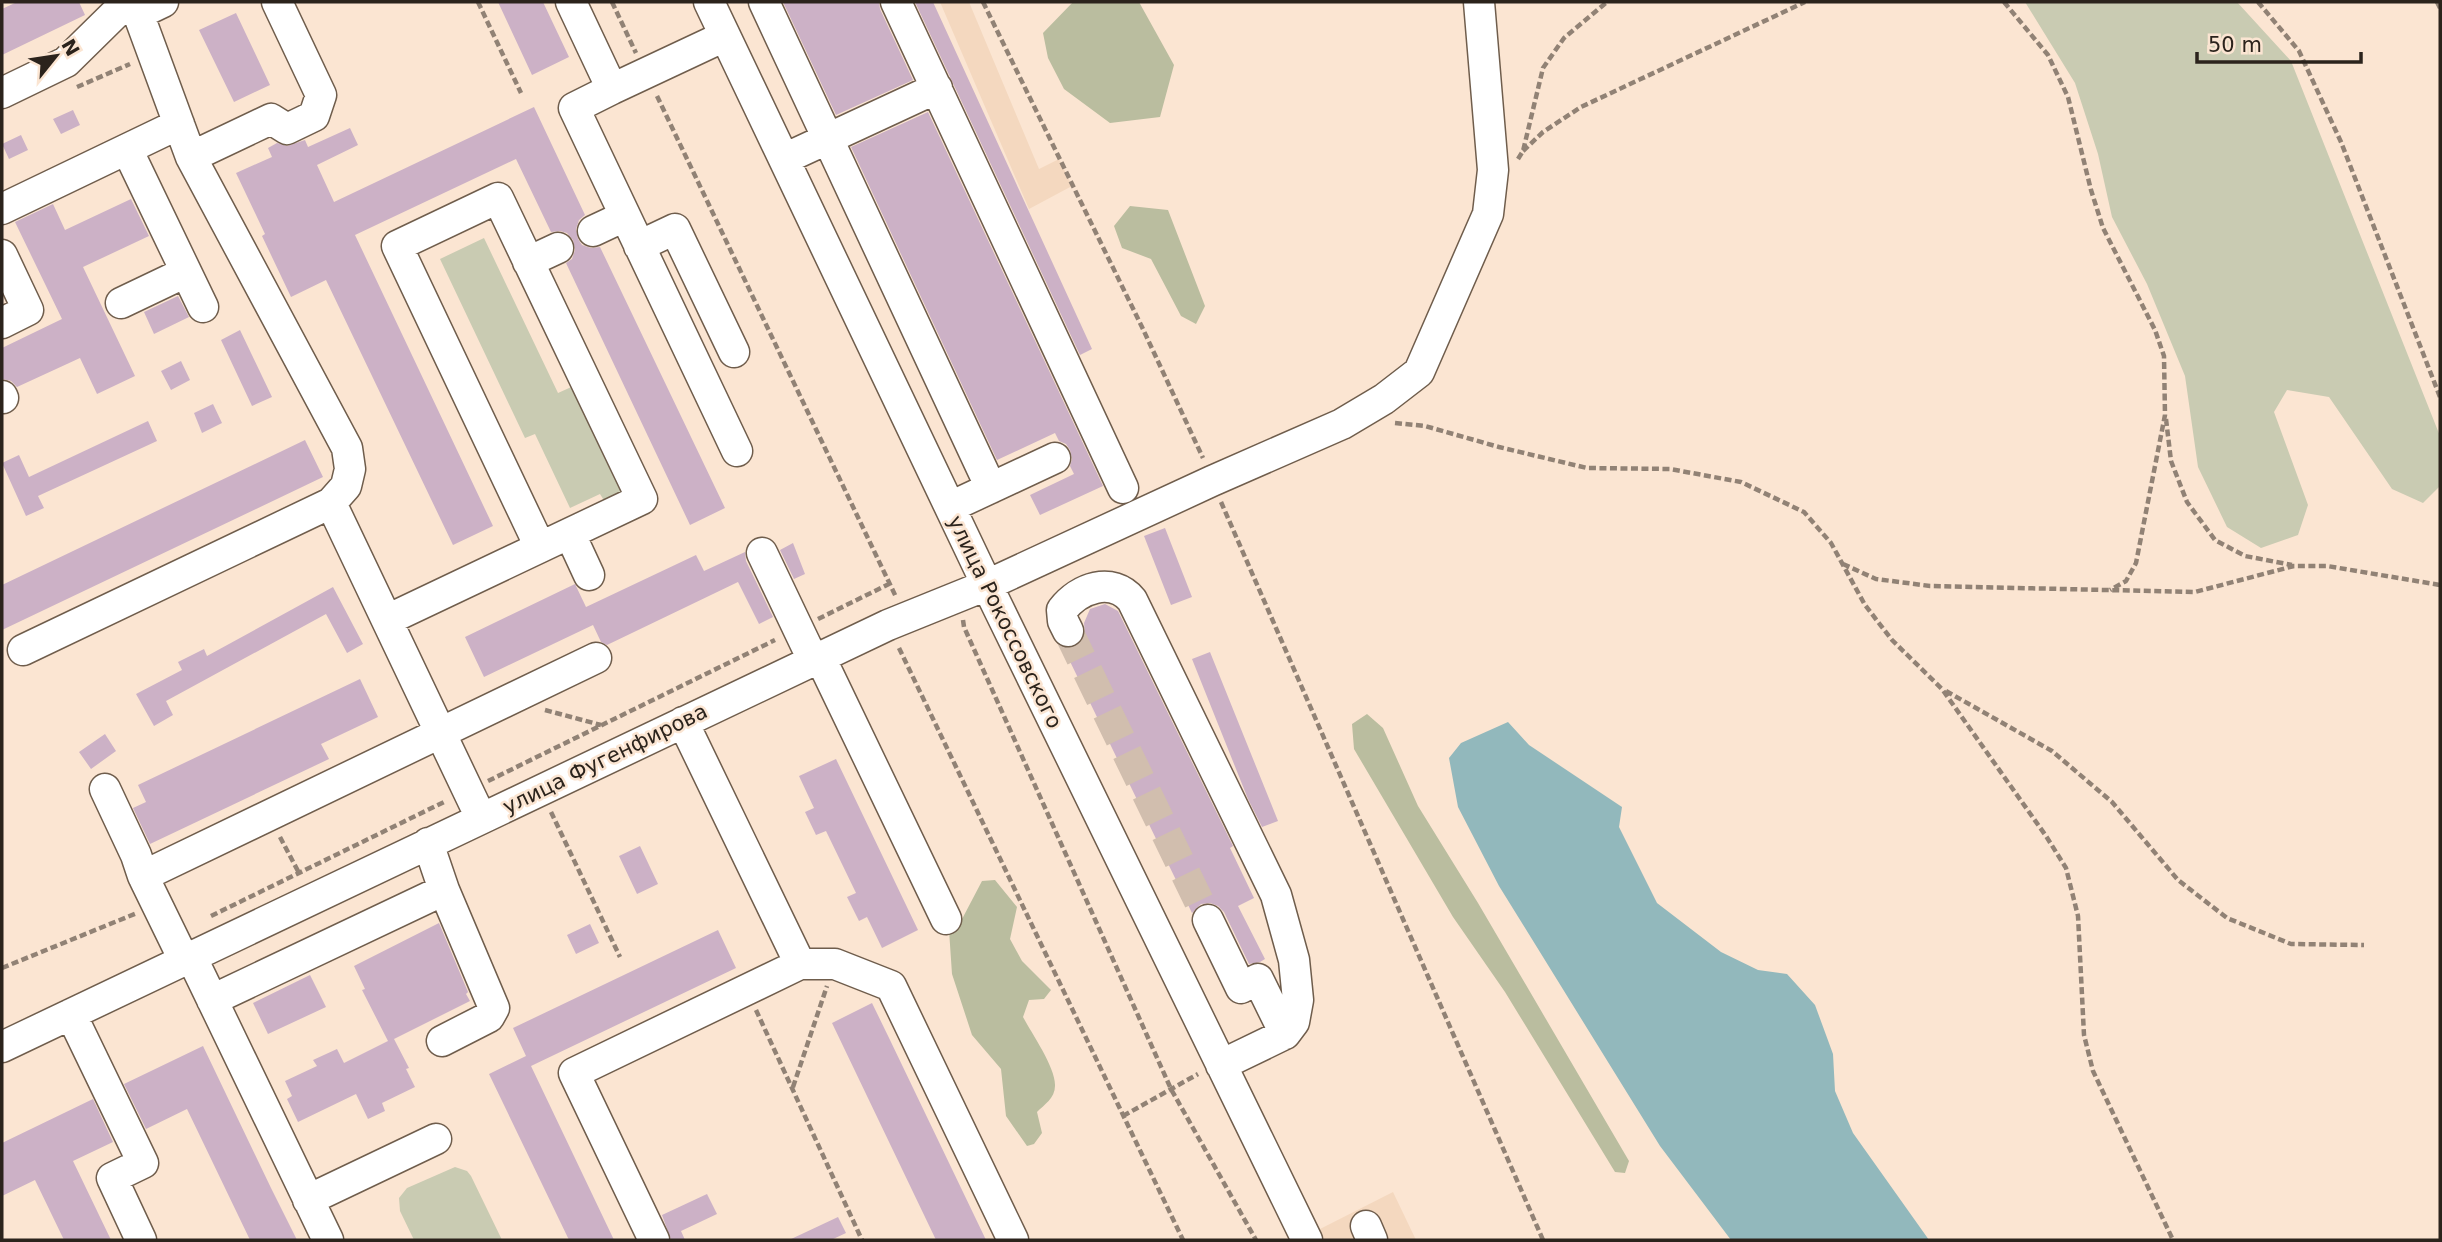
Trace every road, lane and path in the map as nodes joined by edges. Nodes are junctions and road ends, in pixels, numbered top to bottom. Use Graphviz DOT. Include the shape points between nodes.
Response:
graph roads {
  1 [pos="277,2"];
  2 [pos="478,2"];
  3 [pos="571,2"];
  4 [pos="612,2"];
  5 [pos="709,2"];
  6 [pos="764,2"];
  7 [pos="896,2"];
  8 [pos="983,2"];
  9 [pos="1479,2"];
  10 [pos="1607,2"];
  11 [pos="1805,2"];
  12 [pos="2004,2"];
  13 [pos="2258,2"];
  14 [pos="2437,2"];
  15 [pos="141,4"];
  16 [pos="2440,8"];
  17 [pos="725,36"];
  18 [pos="646,73"];
  19 [pos="937,88"];
  20 [pos="612,89"];
  21 [pos="2,93"];
  22 [pos="522,93"];
  23 [pos="179,124"];
  24 [pos="828,139"];
  25 [pos="127,149"];
  26 [pos="1523,151"];
  27 [pos="191,157"];
  28 [pos="784,159"];
  29 [pos="1517,161"];
  30 [pos="2,209"];
  31 [pos="625,216"];
  32 [pos="593,232"];
  33 [pos="639,246"];
  34 [pos="558,248"];
  35 [pos="2,255"];
  36 [pos="528,262"];
  37 [pos="186,272"];
  38 [pos="121,303"];
  39 [pos="203,307"];
  40 [pos="2,323"];
  41 [pos="734,352"];
  42 [pos="2440,397"];
  43 [pos="2165,415"];
  44 [pos="1383,422"];
  45 [pos="737,451"];
  46 [pos="1055,458"];
  47 [pos="1212,481"];
  48 [pos="991,488"];
  49 [pos="1123,488"];
  50 [pos="331,503"];
  51 [pos="950,507"];
  52 [pos="570,534"];
  53 [pos="540,547"];
  54 [pos="762,553"];
  55 [pos="1842,563"];
  56 [pos="2294,566"];
  57 [pos="589,575"];
  58 [pos="2440,585"];
  59 [pos="973,590"];
  60 [pos="2110,590"];
  61 [pos="387,620"];
  62 [pos="896,621"];
  63 [pos="1068,631"];
  64 [pos="23,650"];
  65 [pos="596,658"];
  66 [pos="817,658"];
  67 [pos="1942,689"];
  68 [pos="509,700"];
  69 [pos="683,722"];
  70 [pos="602,725"];
  71 [pos="440,733"];
  72 [pos="105,789"];
  73 [pos="547,804"];
  74 [pos="270,815"];
  75 [pos="481,818"];
  76 [pos="428,843"];
  77 [pos="299,873"];
  78 [pos="143,876"];
  79 [pos="444,890"];
  80 [pos="157,905"];
  81 [pos="946,919"];
  82 [pos="1208,920"];
  83 [pos="2364,945"];
  84 [pos="620,957"];
  85 [pos="188,958"];
  86 [pos="800,964"];
  87 [pos="835,964"];
  88 [pos="2,968"];
  89 [pos="747,990"];
  90 [pos="212,1000"];
  91 [pos="71,1014"];
  92 [pos="1285,1034"];
  93 [pos="442,1041"];
  94 [pos="2,1047"];
  95 [pos="1221,1064"];
  96 [pos="792,1088"];
  97 [pos="1171,1089"];
  98 [pos="1123,1116"];
  99 [pos="436,1139"];
  100 [pos="308,1200"];
  101 [pos="141,1240"];
  102 [pos="328,1240"];
  103 [pos="654,1240"];
  104 [pos="862,1240"];
  105 [pos="1013,1240"];
  106 [pos="1183,1240"];
  107 [pos="1256,1240"];
  108 [pos="1307,1240"];
  109 [pos="1543,1240"];
  110 [pos="2173,1240"];
  1 -- 27 [label="street" via="321,95 314,116 287,129 271,119"];
  2 -- 22 [label="path"];
  3 -- 20 [label="street"];
  4 -- 18 [label="path"];
  5 -- 17 [label="street, улица Рокоссовского"];
  6 -- 24 [label="street"];
  7 -- 19 [label="street"];
  8 -- 47 [label="path"];
  9 -- 47 [label="street, улица Фугенфирова" via="1493,170 1488,214 1419,372 1342,424"];
  10 -- 26 [label="path" via="1564,38 1543,68"];
  11 -- 26 [label="path" via="1581,107"];
  12 -- 43 [label="path" via="2048,55 2068,97 2103,228 2164,356"];
  13 -- 42 [label="path" via="2299,51 2341,142"];
  14 -- 16 [label="path"];
  15 -- 21 [label="street" via="66,62"];
  15 -- 23 [label="street"];
  17 -- 18 [label="street"];
  17 -- 28 [label="street, улица Рокоссовского"];
  18 -- 20 [label="street"];
  18 -- 62 [label="path"];
  19 -- 24 [label="street"];
  19 -- 49 [label="street"];
  20 -- 31 [label="street" via="573,108"];
  23 -- 25 [label="street"];
  23 -- 27 [label="street"];
  24 -- 28 [label="street"];
  24 -- 48 [label="street"];
  25 -- 30 [label="street"];
  25 -- 37 [label="street"];
  26 -- 29 [label="path"];
  27 -- 50 [label="street" via="347,447 350,469 346,486"];
  28 -- 51 [label="street, улица Рокоссовского"];
  31 -- 32 [label="street"];
  31 -- 33 [label="street"];
  33 -- 41 [label="street" via="676,229"];
  33 -- 45 [label="street"];
  34 -- 36 [label="street"];
  35 -- 40 [label="street" via="28,310"];
  36 -- 52 [label="street" via="642,499"];
  36 -- 53 [label="street" via="498,198 397,246"];
  37 -- 38 [label="street"];
  37 -- 39 [label="street"];
  43 -- 56 [label="path" via="2171,461 2187,502 2215,540 2245,556"];
  43 -- 60 [label="path" via="2136,562 2126,581"];
  44 -- 55 [label="path" via="1425,426 1587,468 1670,469 1741,482 1804,512"];
  46 -- 48 [label="street"];
  47 -- 59 [label="street, улица Фугенфирова"];
  47 -- 109 [label="path"];
  48 -- 51 [label="street"];
  50 -- 61 [label="street"];
  50 -- 64 [label="street"];
  51 -- 59 [label="street, улица Рокоссовского"];
  52 -- 53 [label="street"];
  52 -- 57 [label="street"];
  53 -- 61 [label="street"];
  54 -- 66 [label="street"];
  55 -- 60 [label="path" via="1876,579 1930,586"];
  55 -- 67 [label="path" via="1865,605 1892,640"];
  56 -- 58 [label="path" via="2327,566"];
  56 -- 60 [label="path" via="2195,592"];
  59 -- 62 [label="street, улица Фугенфирова"];
  59 -- 95 [label="street, улица Рокоссовского"];
  59 -- 97 [label="path" via="964,627"];
  61 -- 71 [label="street"];
  62 -- 66 [label="street, улица Фугенфирова"];
  62 -- 98 [label="path"];
  63 -- 92 [label="street" via="1062,610 1069,600 1090,589 1115,587 1132,600 1276,895 1294,960 1298,1000 1294,1023"];
  65 -- 68 [label="street"];
  66 -- 69 [label="street, улица Фугенфирова"];
  66 -- 81 [label="street"];
  67 -- 83 [label="path" via="2052,751 2112,802 2178,880 2227,918 2291,944"];
  67 -- 110 [label="path" via="2066,868 2078,916 2084,1035 2093,1071"];
  68 -- 70 [label="path"];
  68 -- 71 [label="street"];
  69 -- 75 [label="street, улица Фугенфирова"];
  69 -- 86 [label="street"];
  71 -- 74 [label="street"];
  71 -- 75 [label="street"];
  72 -- 78 [label="street"];
  73 -- 84 [label="path"];
  74 -- 77 [label="path"];
  74 -- 78 [label="street"];
  75 -- 76 [label="street, улица Фугенфирова"];
  76 -- 79 [label="street"];
  76 -- 85 [label="street, улица Фугенфирова"];
  78 -- 80 [label="street"];
  79 -- 90 [label="street"];
  79 -- 93 [label="street" via="494,1011"];
  80 -- 85 [label="street"];
  80 -- 88 [label="path"];
  82 -- 92 [label="street" via="1241,988 1258,979"];
  85 -- 90 [label="street"];
  85 -- 91 [label="street, улица Фугенфирова"];
  86 -- 87 [label="street"];
  86 -- 89 [label="street"];
  87 -- 96 [label="path"];
  87 -- 105 [label="street" via="891,986"];
  89 -- 96 [label="path"];
  89 -- 103 [label="street" via="573,1073"];
  90 -- 100 [label="street"];
  91 -- 94 [label="street, улица Фугенфирова"];
  91 -- 101 [label="street" via="143,1163 112,1178"];
  92 -- 95 [label="street"];
  95 -- 97 [label="path"];
  95 -- 108 [label="street, улица Рокоссовского"];
  96 -- 104 [label="path"];
  97 -- 98 [label="path"];
  97 -- 107 [label="path"];
  98 -- 106 [label="path"];
  99 -- 100 [label="street"];
  100 -- 102 [label="street"];
}
